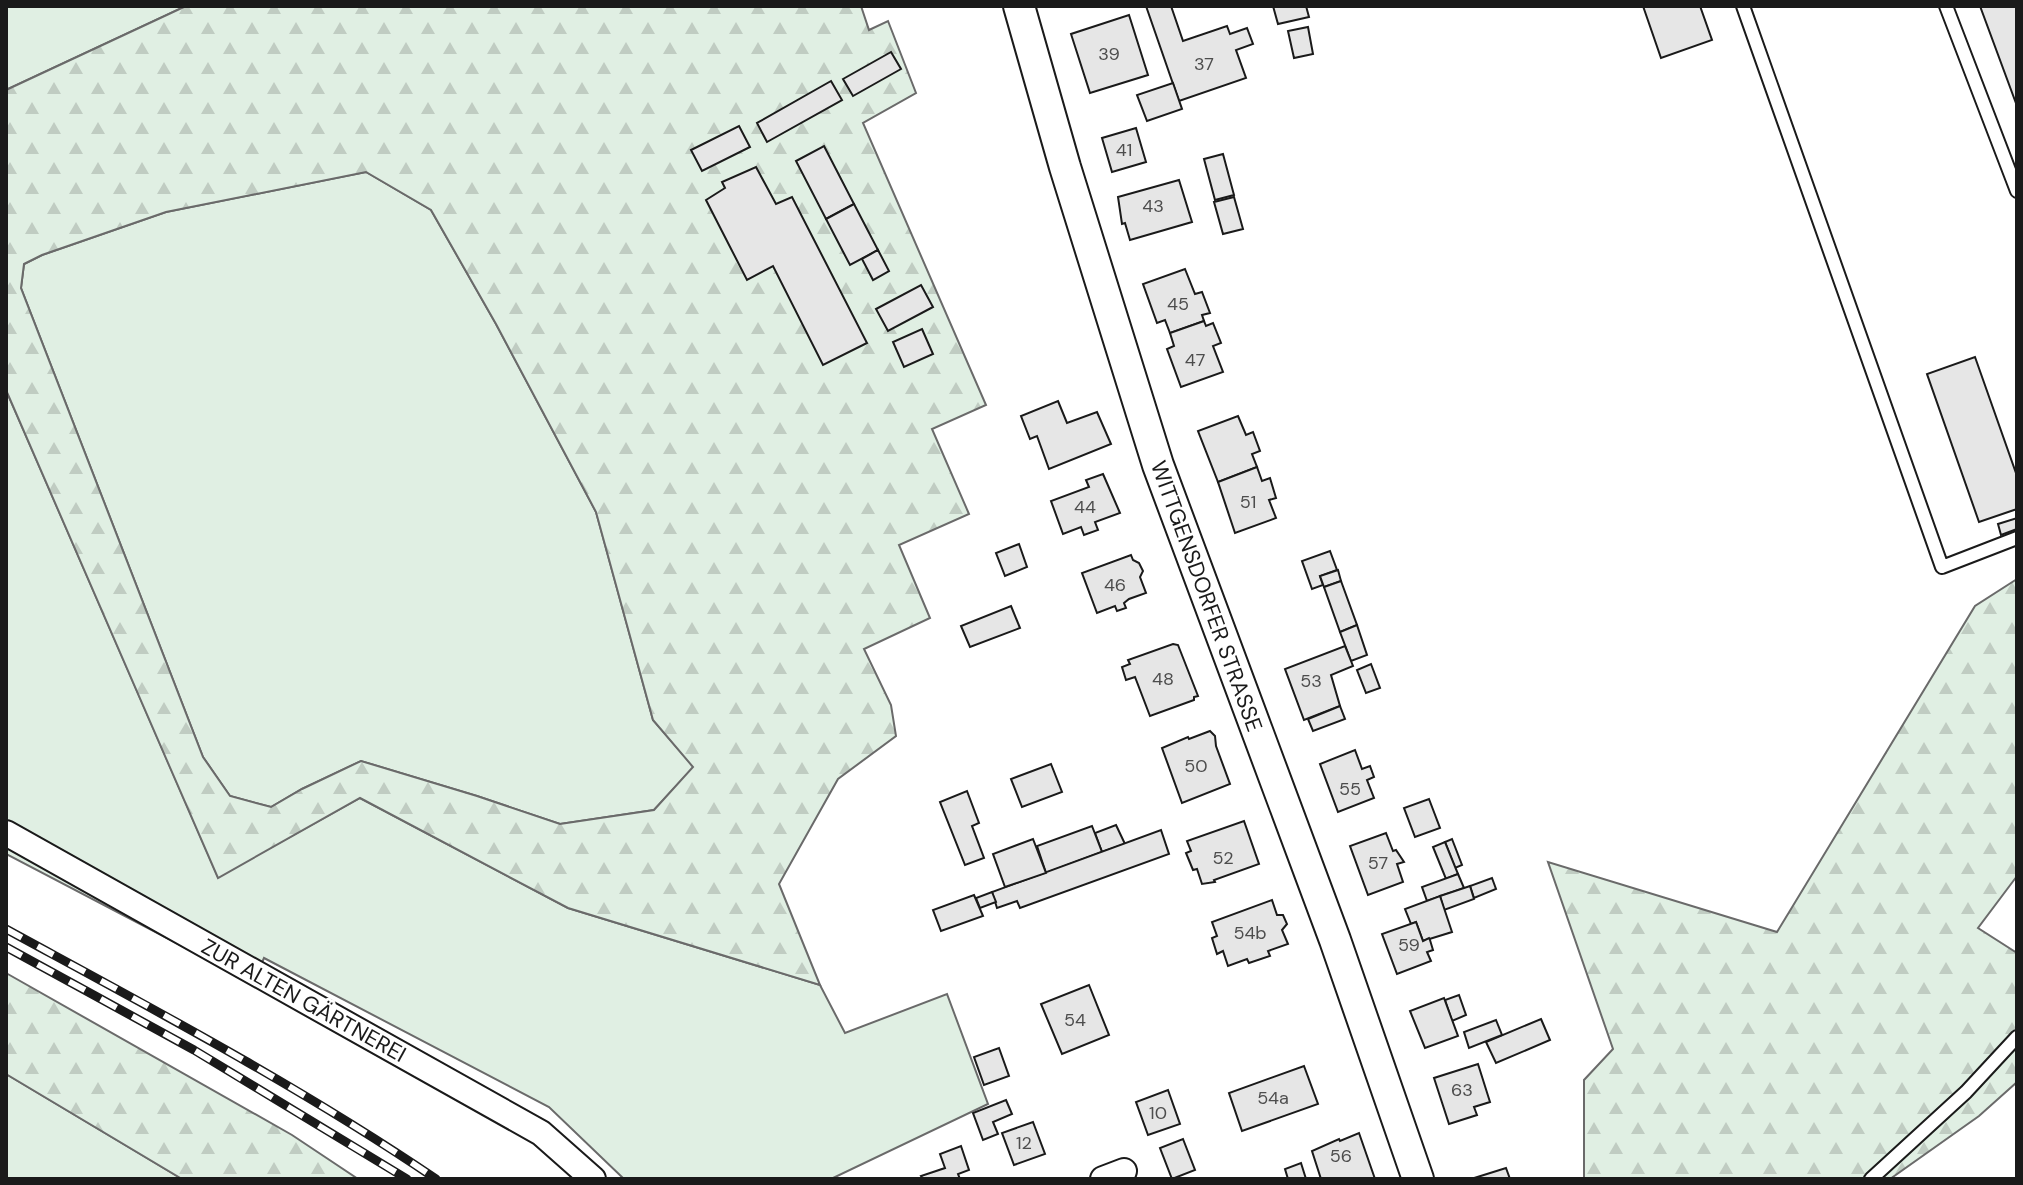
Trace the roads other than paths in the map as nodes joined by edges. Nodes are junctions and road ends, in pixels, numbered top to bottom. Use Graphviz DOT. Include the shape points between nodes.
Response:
graph roads {
  1 [pos="1019,6"];
  2 [pos="1743,6"];
  3 [pos="1946,6"];
  4 [pos="2017,191"];
  5 [pos="2017,538"];
  6 [pos="6,833"];
  7 [pos="2017,1037"];
  8 [pos="593,1179"];
  9 [pos="1418,1179"];
  10 [pos="1871,1179"];
  1 -- 9 [label="street, WITTGENSDORFER STRASSE" via="1158,465"];
  2 -- 5 [label="lane" via="1942,567"];
  3 -- 4 [label="lane"];
  6 -- 8 [label="street, ZUR ALTEN GÄRTNEREI" via="541,1133"];
  7 -- 10 [label="lane"];
}
